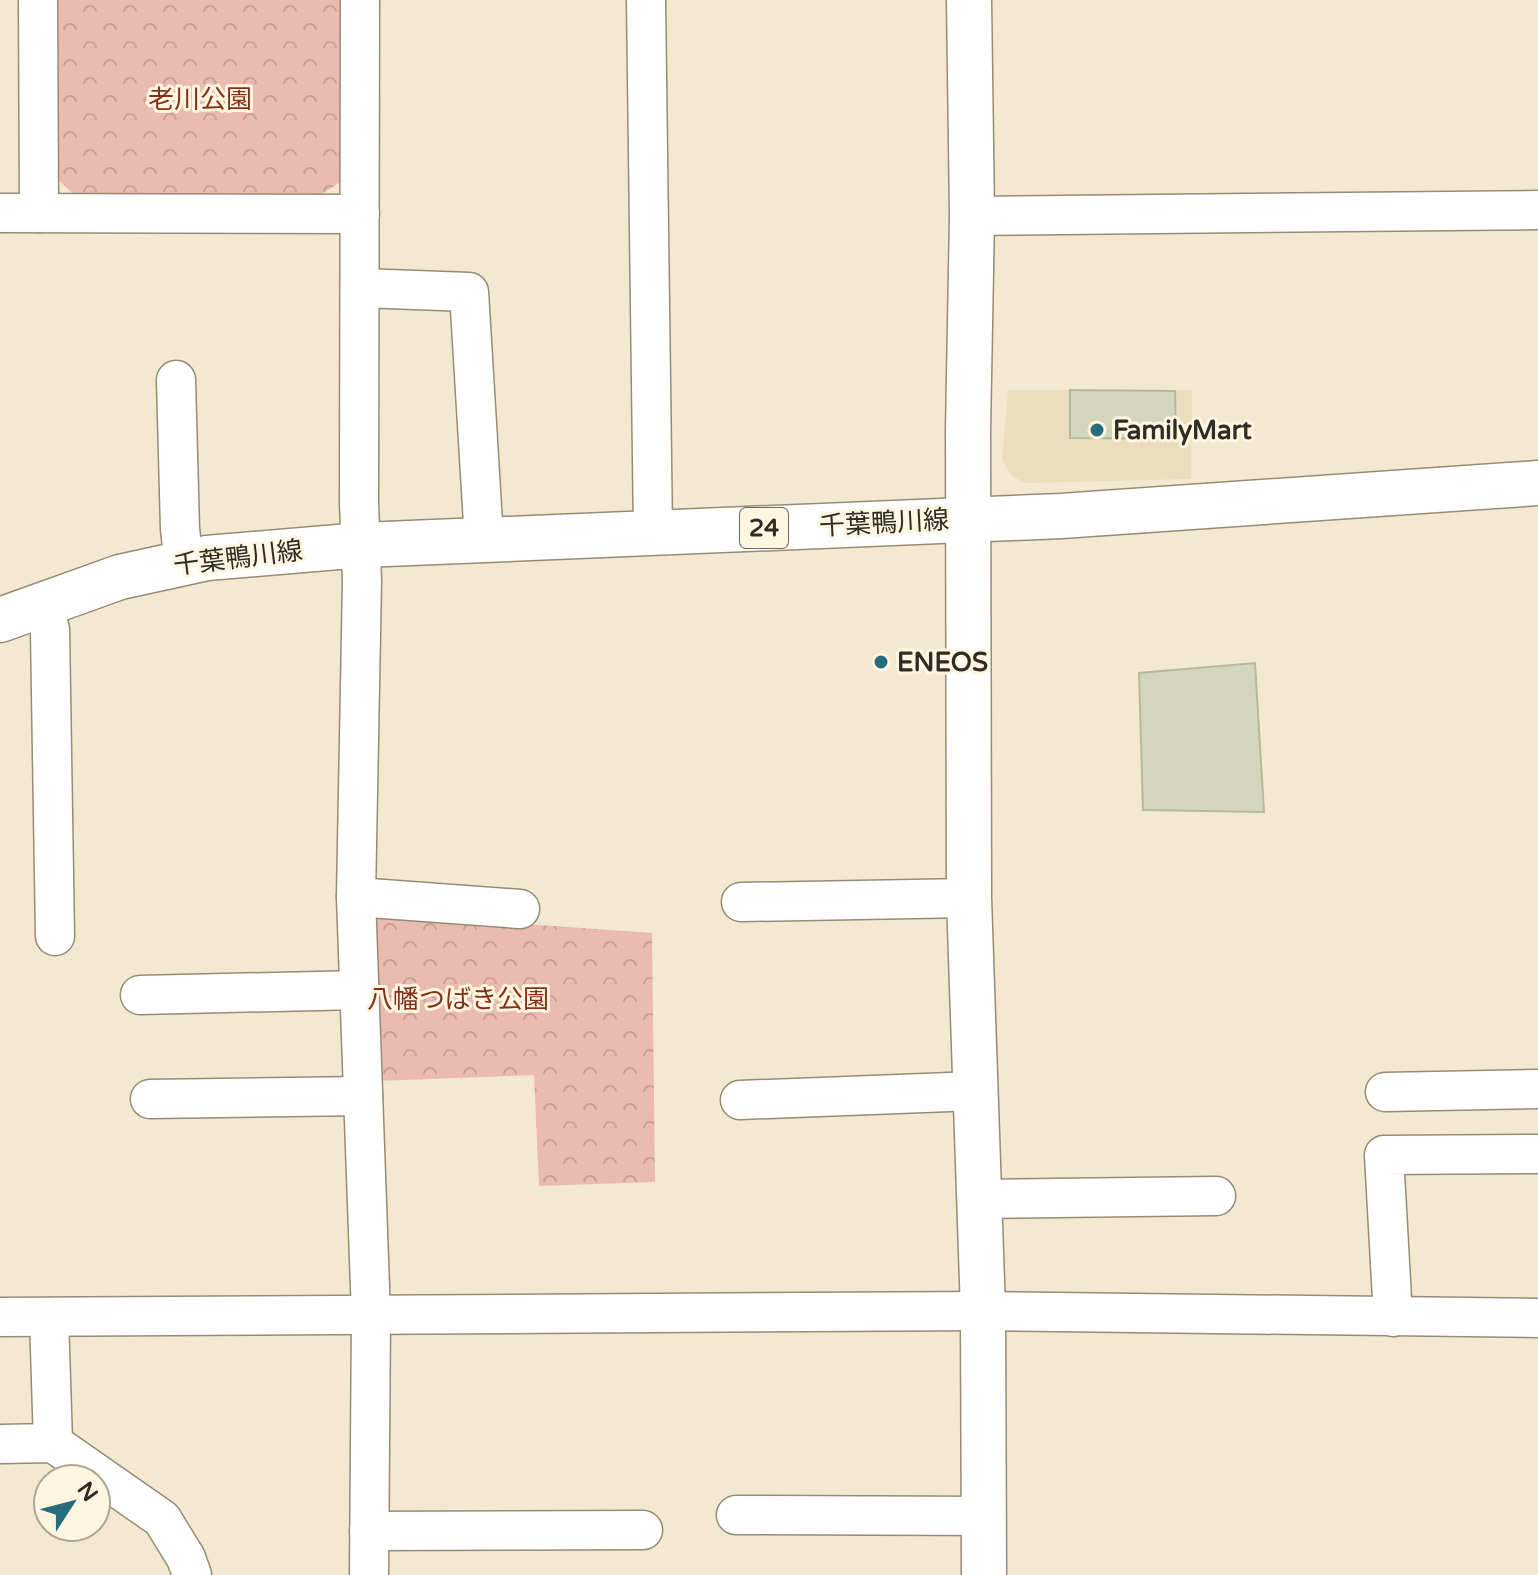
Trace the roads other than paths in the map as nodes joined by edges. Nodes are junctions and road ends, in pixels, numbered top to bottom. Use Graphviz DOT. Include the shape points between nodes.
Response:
graph roads {
  1 [pos="38,0"];
  2 [pos="360,0"];
  3 [pos="646,0"];
  4 [pos="969,0"];
  5 [pos="1538,210"];
  6 [pos="0,213"];
  7 [pos="39,213"];
  8 [pos="360,214"];
  9 [pos="972,216"];
  10 [pos="361,288"];
  11 [pos="176,380"];
  12 [pos="1538,483"];
  13 [pos="968,518"];
  14 [pos="653,534"];
  15 [pos="484,540"];
  16 [pos="362,545"];
  17 [pos="184,564"];
  18 [pos="44,603"];
  19 [pos="0,620"];
  20 [pos="356,897"];
  21 [pos="969,898"];
  22 [pos="741,902"];
  23 [pos="520,909"];
  24 [pos="55,936"];
  25 [pos="360,990"];
  26 [pos="140,995"];
  27 [pos="1538,1089"];
  28 [pos="976,1091"];
  29 [pos="1385,1092"];
  30 [pos="363,1096"];
  31 [pos="150,1099"];
  32 [pos="740,1100"];
  33 [pos="1538,1154"];
  34 [pos="1216,1196"];
  35 [pos="979,1199"];
  36 [pos="983,1311"];
  37 [pos="371,1315"];
  38 [pos="0,1317"];
  39 [pos="49,1317"];
  40 [pos="1393,1317"];
  41 [pos="1538,1318"];
  42 [pos="53,1443"];
  43 [pos="0,1444"];
  44 [pos="736,1515"];
  45 [pos="984,1516"];
  46 [pos="643,1530"];
  47 [pos="369,1531"];
  48 [pos="192,1575"];
  49 [pos="369,1575"];
  50 [pos="984,1575"];
  1 -- 7 [label="street"];
  2 -- 8 [label="street"];
  3 -- 14 [label="street"];
  4 -- 9 [label="street"];
  5 -- 9 [label="street"];
  6 -- 7 [label="street"];
  7 -- 8 [label="street"];
  8 -- 10 [label="street"];
  9 -- 13 [label="street"];
  10 -- 15 [label="street" via="469,292"];
  10 -- 16 [label="street"];
  11 -- 17 [label="street"];
  12 -- 13 [label="street, 千葉鴨川線 / 24"];
  13 -- 14 [label="street, 千葉鴨川線 / 24"];
  13 -- 21 [label="street"];
  14 -- 15 [label="street, 千葉鴨川線 / 24"];
  15 -- 16 [label="street, 千葉鴨川線 / 24"];
  16 -- 17 [label="street, 千葉鴨川線 / 24"];
  16 -- 20 [label="street"];
  17 -- 18 [label="street, 千葉鴨川線 / 24" via="120,577"];
  18 -- 19 [label="street, 千葉鴨川線 / 24"];
  18 -- 24 [label="street" via="50,630"];
  20 -- 23 [label="street"];
  20 -- 25 [label="street"];
  21 -- 22 [label="street"];
  21 -- 28 [label="street"];
  25 -- 26 [label="street"];
  25 -- 30 [label="street"];
  27 -- 29 [label="street"];
  28 -- 32 [label="street"];
  28 -- 35 [label="street"];
  30 -- 31 [label="street"];
  30 -- 37 [label="street"];
  33 -- 40 [label="street" via="1384,1155"];
  34 -- 35 [label="street"];
  35 -- 36 [label="street"];
  36 -- 37 [label="street"];
  36 -- 40 [label="street"];
  36 -- 45 [label="street"];
  37 -- 39 [label="street"];
  37 -- 47 [label="street"];
  38 -- 39 [label="street"];
  39 -- 42 [label="street"];
  40 -- 41 [label="street"];
  42 -- 43 [label="street"];
  42 -- 48 [label="street" via="162,1519"];
  44 -- 45 [label="street"];
  45 -- 50 [label="street"];
  46 -- 47 [label="street"];
  47 -- 49 [label="street"];
}
